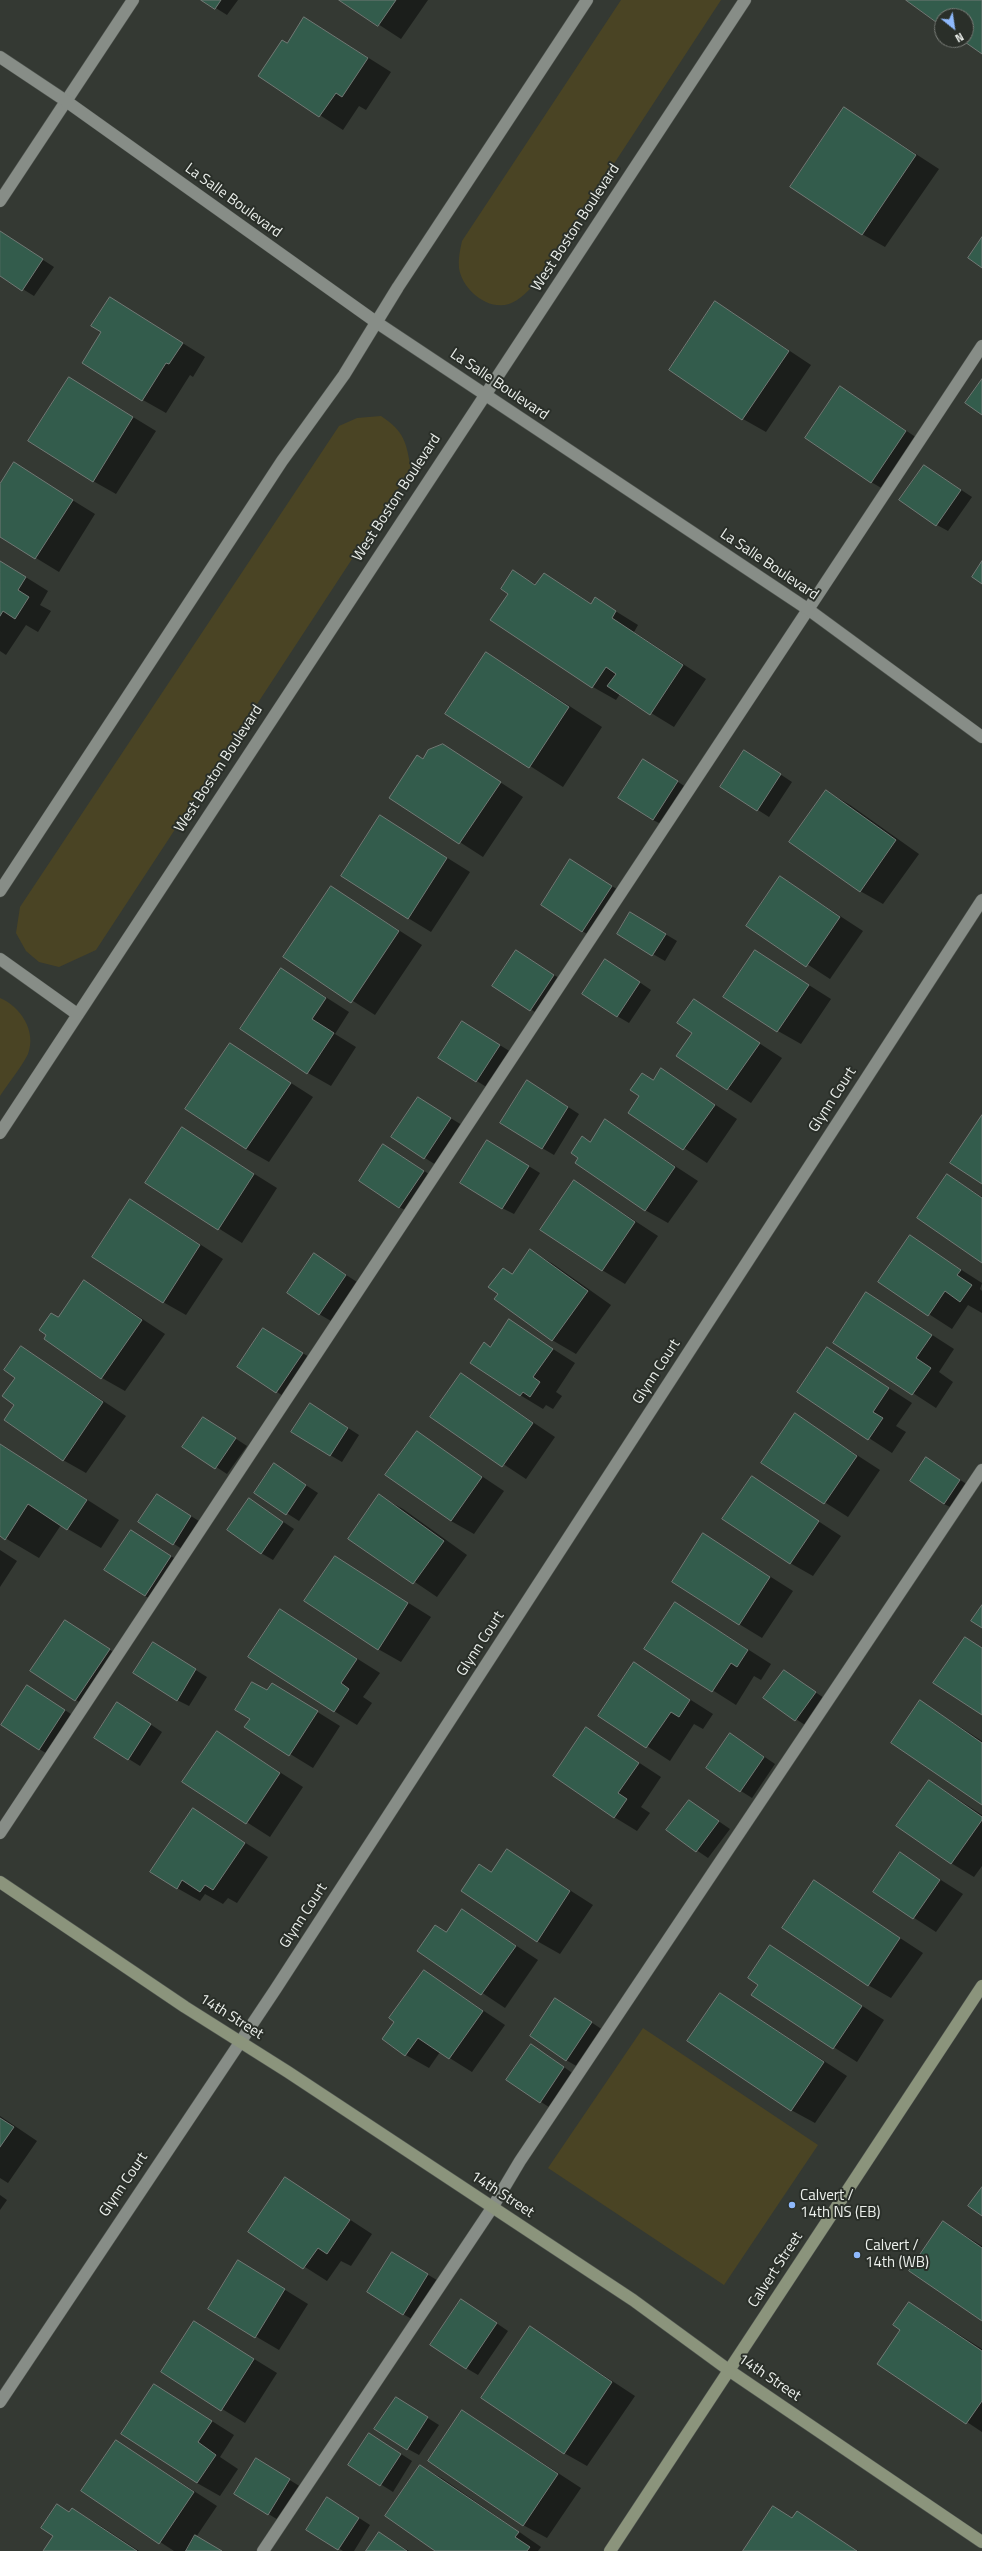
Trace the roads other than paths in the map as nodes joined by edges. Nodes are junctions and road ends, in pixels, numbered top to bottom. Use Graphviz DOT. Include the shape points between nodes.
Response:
graph roads {
  1 [pos="133,0"];
  2 [pos="587,0"];
  3 [pos="745,0"];
  4 [pos="0,57"];
  5 [pos="66,101"];
  6 [pos="0,201"];
  7 [pos="376,322"];
  8 [pos="982,346"];
  9 [pos="484,395"];
  10 [pos="809,610"];
  11 [pos="982,737"];
  12 [pos="0,891"];
  13 [pos="982,900"];
  14 [pos="0,959"];
  15 [pos="77,1014"];
  16 [pos="0,1133"];
  17 [pos="982,1470"];
  18 [pos="0,1833"];
  19 [pos="0,1882"];
  20 [pos="982,1986"];
  21 [pos="241,2042"];
  22 [pos="492,2208"];
  23 [pos="730,2371"];
  24 [pos="0,2402"];
  25 [pos="982,2542"];
  26 [pos="263,2551"];
  27 [pos="610,2551"];
  1 -- 5 [label="street"];
  2 -- 7 [label="street"];
  3 -- 9 [label="street, West Boston Boulevard"];
  4 -- 5 [label="street, La Salle Boulevard"];
  5 -- 6 [label="street"];
  5 -- 7 [label="street, La Salle Boulevard"];
  7 -- 9 [label="street, La Salle Boulevard"];
  7 -- 12 [label="street" via="344,375 282,460"];
  8 -- 10 [label="street"];
  9 -- 10 [label="street, La Salle Boulevard"];
  9 -- 15 [label="street, West Boston Boulevard"];
  10 -- 11 [label="street, La Salle Boulevard"];
  10 -- 18 [label="street"];
  13 -- 21 [label="street, Glynn Court"];
  14 -- 15 [label="street"];
  15 -- 16 [label="street, West Boston Boulevard"];
  17 -- 22 [label="street" via="529,2148"];
  19 -- 21 [label="street, 14th Street"];
  20 -- 23 [label="street, Calvert Street"];
  21 -- 22 [label="street, 14th Street"];
  21 -- 24 [label="street, Glynn Court"];
  22 -- 23 [label="street, 14th Street" via="633,2300"];
  22 -- 26 [label="street"];
  23 -- 25 [label="street, 14th Street"];
  23 -- 27 [label="street, Calvert Street"];
}
